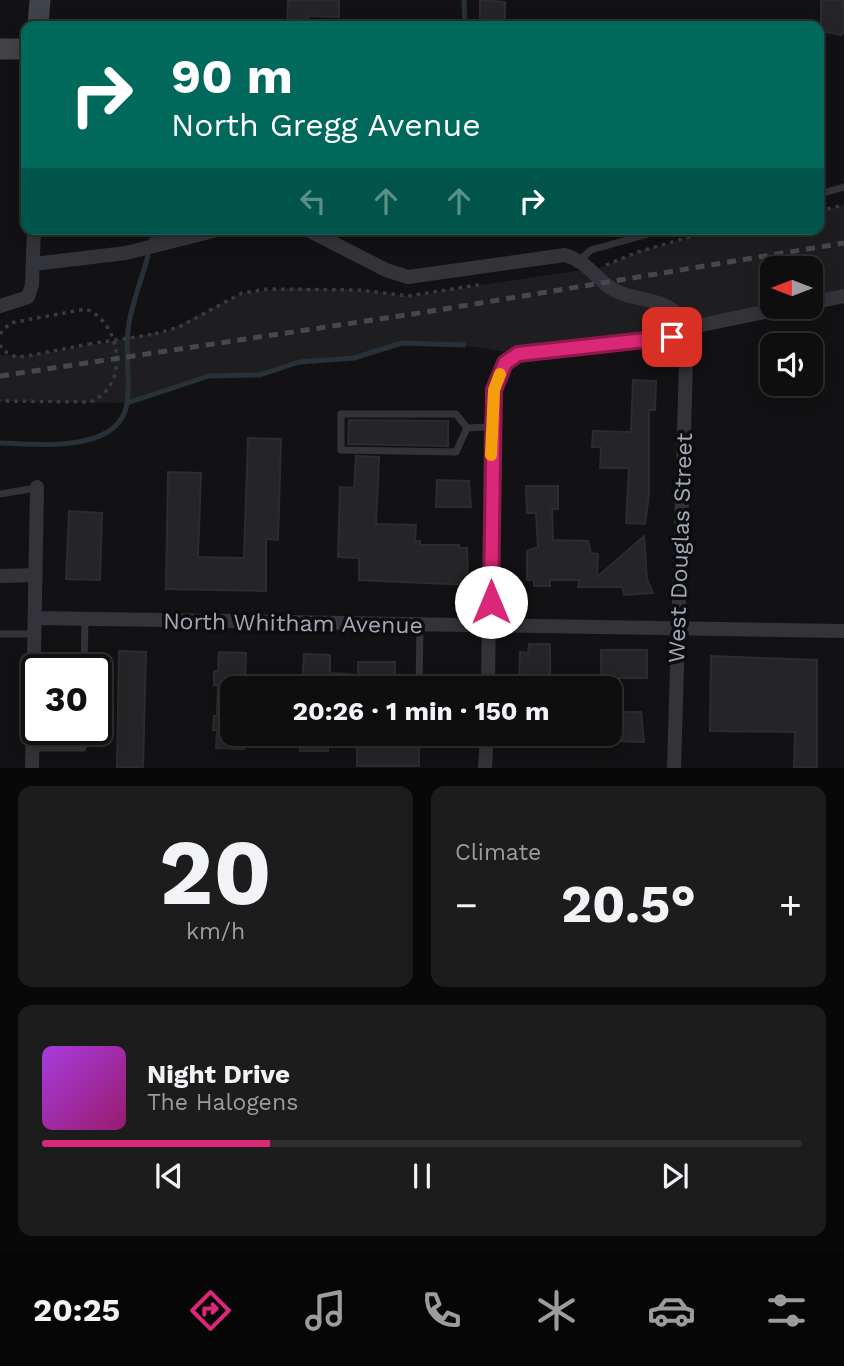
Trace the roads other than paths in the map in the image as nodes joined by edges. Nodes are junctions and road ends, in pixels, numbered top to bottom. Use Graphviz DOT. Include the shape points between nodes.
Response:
graph roads {
  1 [pos="40,0"];
  2 [pos="38,21"];
  3 [pos="0,49"];
  4 [pos="21,49"];
  5 [pos="844,187"];
  6 [pos="824,193"];
  7 [pos="34,235"];
  8 [pos="196,235"];
  9 [pos="318,235"];
  10 [pos="645,235"];
  11 [pos="581,259"];
  12 [pos="33,264"];
  13 [pos="844,296"];
  14 [pos="823,300"];
  15 [pos="0,306"];
  16 [pos="760,313"];
  17 [pos="687,328"];
  18 [pos="491,427"];
  19 [pos="467,428"];
  20 [pos="37,487"];
  21 [pos="0,494"];
  22 [pos="36,575"];
  23 [pos="0,576"];
  24 [pos="35,618"];
  25 [pos="85,619"];
  26 [pos="420,626"];
  27 [pos="491,627"];
  28 [pos="677,627"];
  29 [pos="844,631"];
  30 [pos="0,634"];
  31 [pos="34,634"];
  32 [pos="84,654"];
  33 [pos="419,676"];
  34 [pos="489,676"];
  35 [pos="83,745"];
  36 [pos="486,746"];
  37 [pos="32,748"];
  38 [pos="32,768"];
  39 [pos="485,768"];
  40 [pos="674,768"];
  1 -- 2 [label="street"];
  3 -- 4 [label="street"];
  5 -- 6 [label="lane"];
  7 -- 12 [label="street"];
  8 -- 12 [label="street" via="126,253"];
  9 -- 11 [label="street" via="408,277 565,255"];
  10 -- 11 [label="lane" via="591,250"];
  11 -- 17 [label="street" via="616,291 672,307"];
  12 -- 15 [label="street" via="28,297"];
  13 -- 14 [label="street"];
  16 -- 17 [label="street"];
  17 -- 18 [label="street" via="672,337 518,354 505,363 494,390"];
  17 -- 28 [label="street, West Douglas Street"];
  18 -- 19 [label="lane"];
  18 -- 27 [label="street"];
  19 -- 19 [label="lane" via="456,414 341,414 341,450 456,452"];
  20 -- 21 [label="lane"];
  20 -- 22 [label="street"];
  22 -- 23 [label="street"];
  22 -- 24 [label="street"];
  24 -- 25 [label="street, North Whitham Avenue"];
  24 -- 31 [label="street"];
  25 -- 26 [label="street, North Whitham Avenue"];
  25 -- 32 [label="lane"];
  26 -- 27 [label="street, North Whitham Avenue"];
  26 -- 33 [label="lane"];
  27 -- 28 [label="street, North Whitham Avenue"];
  27 -- 34 [label="street"];
  28 -- 29 [label="street, North Whitham Avenue"];
  28 -- 40 [label="street, West Douglas Street"];
  30 -- 31 [label="lane"];
  31 -- 37 [label="street"];
  35 -- 37 [label="lane"];
  36 -- 39 [label="street"];
  37 -- 38 [label="street"];
}
